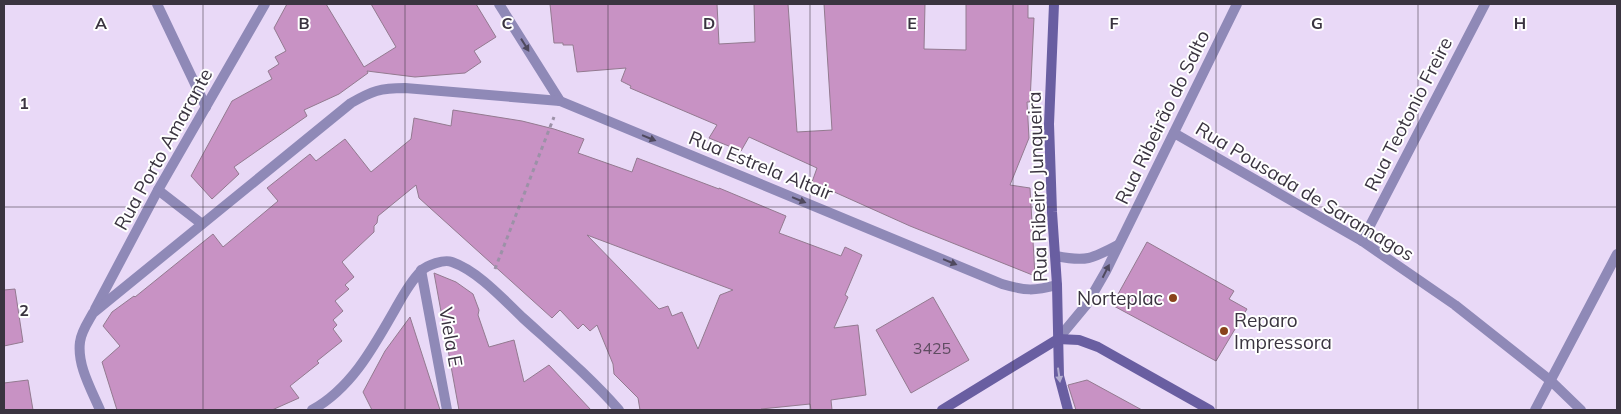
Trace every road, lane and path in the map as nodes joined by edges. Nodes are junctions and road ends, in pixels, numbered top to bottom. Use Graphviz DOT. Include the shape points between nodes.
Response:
graph roads {
  1 [pos="157,4"];
  2 [pos="265,4"];
  3 [pos="499,4"];
  4 [pos="1054,4"];
  5 [pos="1237,4"];
  6 [pos="1484,4"];
  7 [pos="560,101"];
  8 [pos="206,107"];
  9 [pos="1174,133"];
  10 [pos="158,190"];
  11 [pos="202,224"];
  12 [pos="1362,241"];
  13 [pos="1118,245"];
  14 [pos="1617,254"];
  15 [pos="1056,256"];
  16 [pos="421,270"];
  17 [pos="1058,285"];
  18 [pos="488,286"];
  19 [pos="93,313"];
  20 [pos="1058,339"];
  21 [pos="1551,381"];
  22 [pos="100,410"];
  23 [pos="312,410"];
  24 [pos="447,410"];
  25 [pos="619,410"];
  26 [pos="942,410"];
  27 [pos="1068,410"];
  28 [pos="1210,410"];
  29 [pos="1535,410"];
  30 [pos="1581,410"];
  1 -- 8 [label="street"];
  2 -- 8 [label="street, Rua Porto Amarante"];
  3 -- 7 [label="street, one-way"];
  4 -- 15 [label="street, Rua Ribeiro Junqueira" via="1049,124"];
  5 -- 9 [label="street, Rua Ribeirão do Salto"];
  6 -- 12 [label="street, Rua Teotonio Freire"];
  7 -- 11 [label="street, Rua Estrela Altair" via="382,88 351,103"];
  7 -- 17 [label="street, Rua Estrela Altair, one-way" via="1002,284 1023,290"];
  7 -- 18 [label="path"];
  8 -- 10 [label="street, Rua Porto Amarante"];
  9 -- 12 [label="street, Rua Pousada de Saramagos"];
  9 -- 13 [label="street, Rua Ribeirão do Salto"];
  10 -- 11 [label="street"];
  10 -- 19 [label="street, Rua Porto Amarante"];
  11 -- 19 [label="street, Rua Estrela Altair"];
  12 -- 21 [label="street, Rua Pousada de Saramagos" via="1455,305"];
  13 -- 15 [label="street" via="1093,258 1074,260"];
  20 -- 13 [label="street, Rua Ribeirão do Salto, one-way" via="1087,304"];
  14 -- 21 [label="street"];
  15 -- 17 [label="street, Rua Ribeiro Junqueira"];
  16 -- 18 [label="street" via="450,261 463,266"];
  16 -- 23 [label="street" via="359,368 327,402"];
  16 -- 24 [label="street, Viela E"];
  17 -- 20 [label="street, Rua Ribeiro Junqueira"];
  18 -- 25 [label="street" via="598,386"];
  19 -- 22 [label="street, Rua Porto Amarante" via="80,341 80,352 82,366"];
  20 -- 26 [label="street"];
  20 -- 27 [label="street, Rua Ribeiro Junqueira, one-way" via="1059,376"];
  20 -- 28 [label="street" via="1079,340 1098,347"];
  21 -- 29 [label="street"];
  21 -- 30 [label="street, Rua Pousada de Saramagos"];
}
